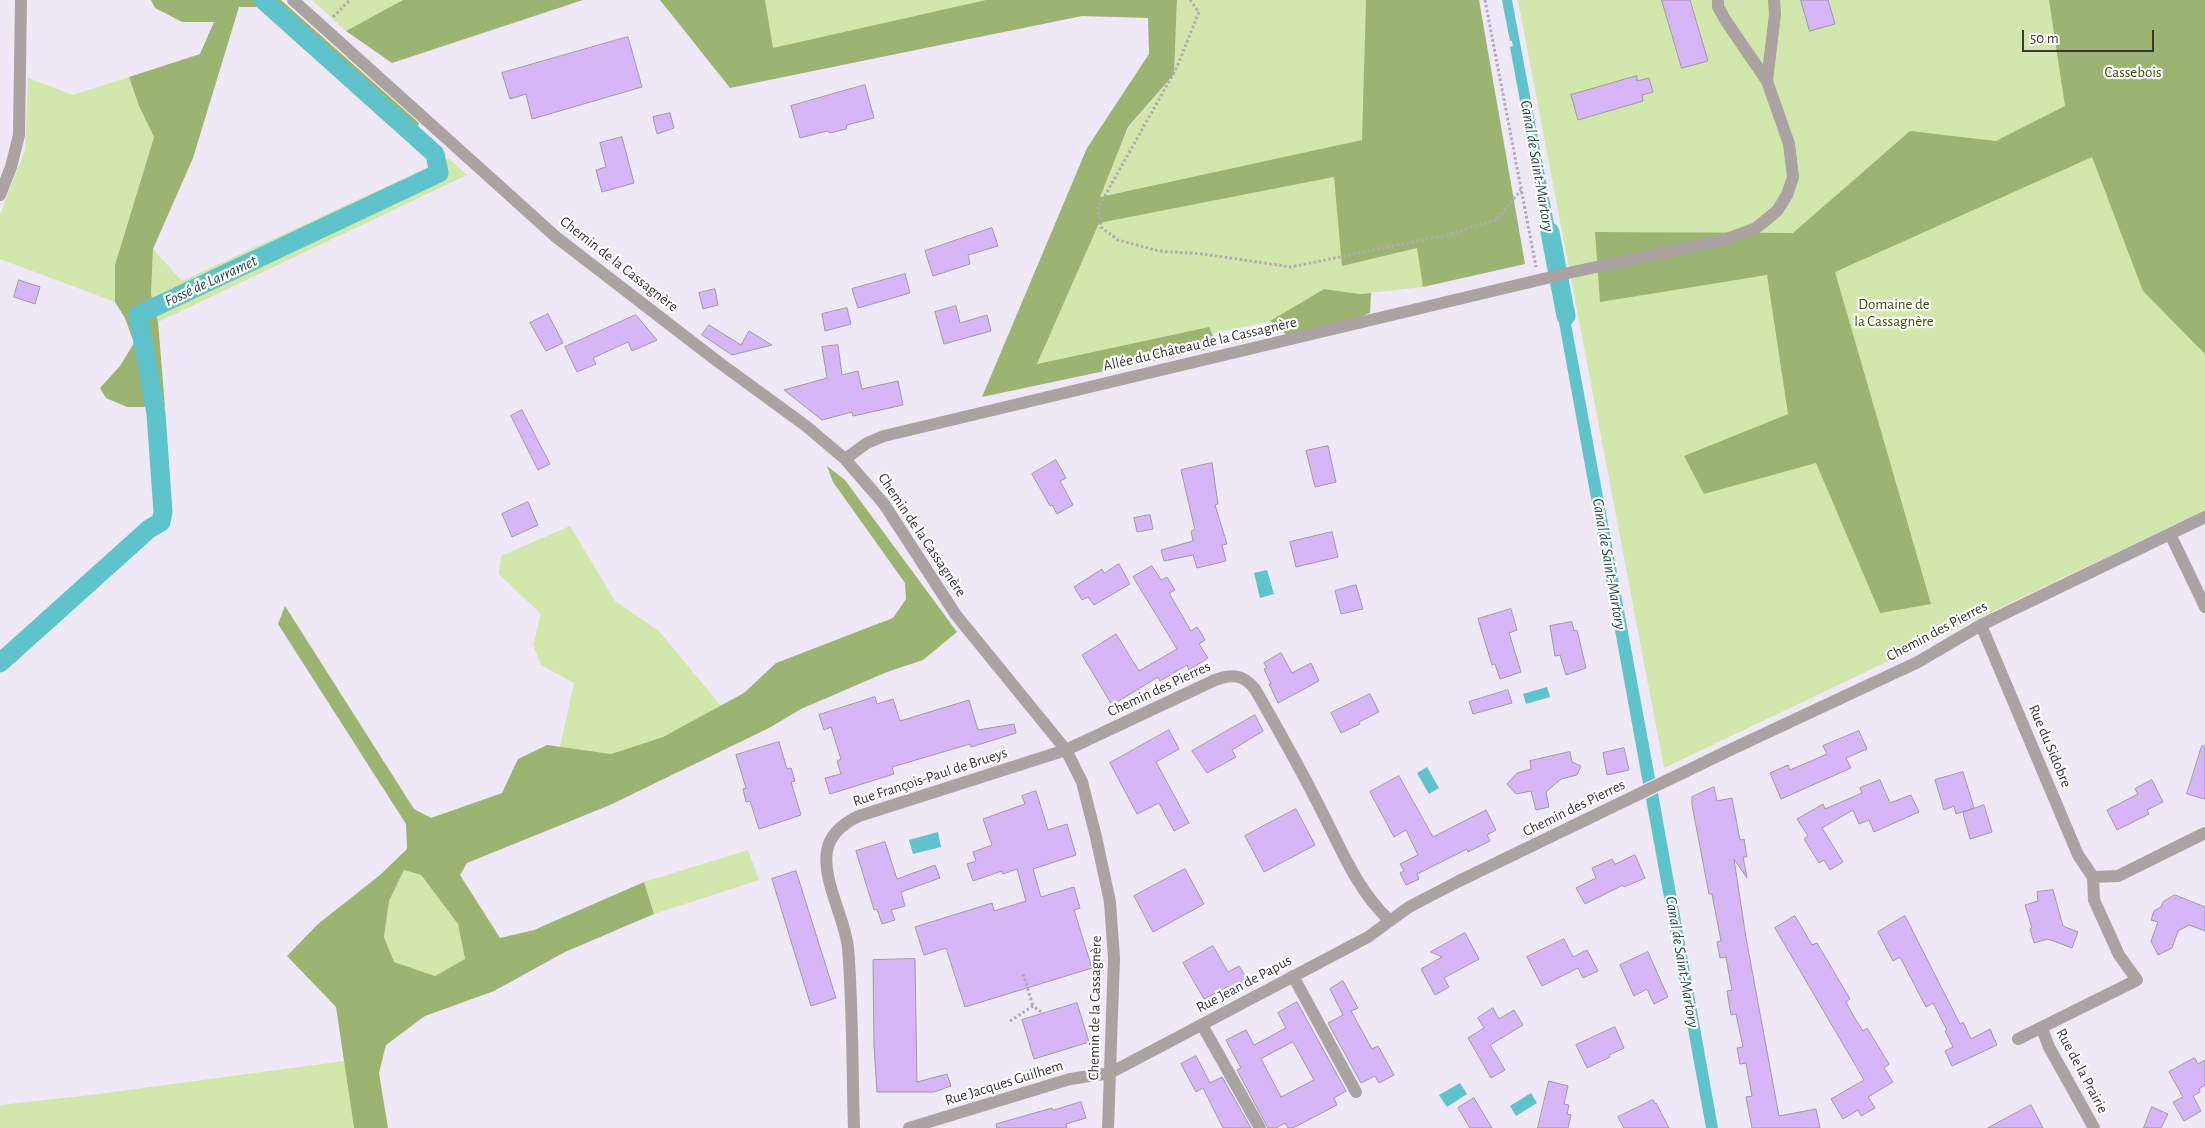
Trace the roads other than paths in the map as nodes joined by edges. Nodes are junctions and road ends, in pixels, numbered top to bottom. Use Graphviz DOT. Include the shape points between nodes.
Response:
graph roads {
  1 [pos="21,0"];
  2 [pos="293,0"];
  3 [pos="1718,0"];
  4 [pos="1774,0"];
  5 [pos="1768,81"];
  6 [pos="0,195"];
  7 [pos="845,459"];
  8 [pos="2205,517"];
  9 [pos="2170,534"];
  10 [pos="2205,607"];
  11 [pos="1981,625"];
  12 [pos="1066,750"];
  13 [pos="2205,833"];
  14 [pos="2093,876"];
  15 [pos="1390,921"];
  16 [pos="1293,976"];
  17 [pos="1202,1025"];
  18 [pos="2042,1029"];
  19 [pos="2018,1040"];
  20 [pos="1110,1073"];
  21 [pos="1356,1092"];
  22 [pos="854,1128"];
  23 [pos="909,1128"];
  24 [pos="1108,1128"];
  25 [pos="1260,1128"];
  26 [pos="2094,1128"];
  1 -- 6 [label="street" via="19,135"];
  2 -- 7 [label="street, Chemin de la Cassagnère" via="556,236"];
  3 -- 5 [label="street" via="1726,21"];
  4 -- 5 [label="street"];
  5 -- 7 [label="street, Allée du Château de la Cassagnère" via="1789,144 1793,177 1777,211 1756,228 1724,240 1568,273 884,436 867,443"];
  7 -- 12 [label="street, Chemin de la Cassagnère" via="884,504 956,614"];
  8 -- 9 [label="street, Chemin des Pierres"];
  9 -- 10 [label="street"];
  9 -- 11 [label="street, Chemin des Pierres"];
  11 -- 14 [label="street, Rue du Sidobre" via="2078,855"];
  11 -- 15 [label="street, Chemin des Pierres" via="1918,662 1457,882 1409,907"];
  12 -- 15 [label="street, Chemin des Pierres" via="1215,680 1235,675 1244,678 1255,689 1370,901"];
  12 -- 20 [label="street, Chemin de la Cassagnère" via="1082,782 1110,902 1114,958"];
  12 -- 22 [label="street, Rue François-Paul de Brueys" via="859,816 834,834 827,851 828,870 848,946"];
  13 -- 14 [label="street" via="2118,876"];
  14 -- 18 [label="street" via="2094,900 2119,955 2137,980"];
  15 -- 16 [label="street, Rue Jean de Papus" via="1368,937"];
  16 -- 17 [label="street, Rue Jean de Papus"];
  16 -- 21 [label="street"];
  17 -- 20 [label="street, Rue Jean de Papus"];
  17 -- 25 [label="street"];
  18 -- 19 [label="street"];
  18 -- 26 [label="street, Rue de la Prairie"];
  20 -- 23 [label="street, Rue Jacques Guilhem" via="1070,1079"];
  20 -- 24 [label="street, Chemin de la Cassagnère"];
}
